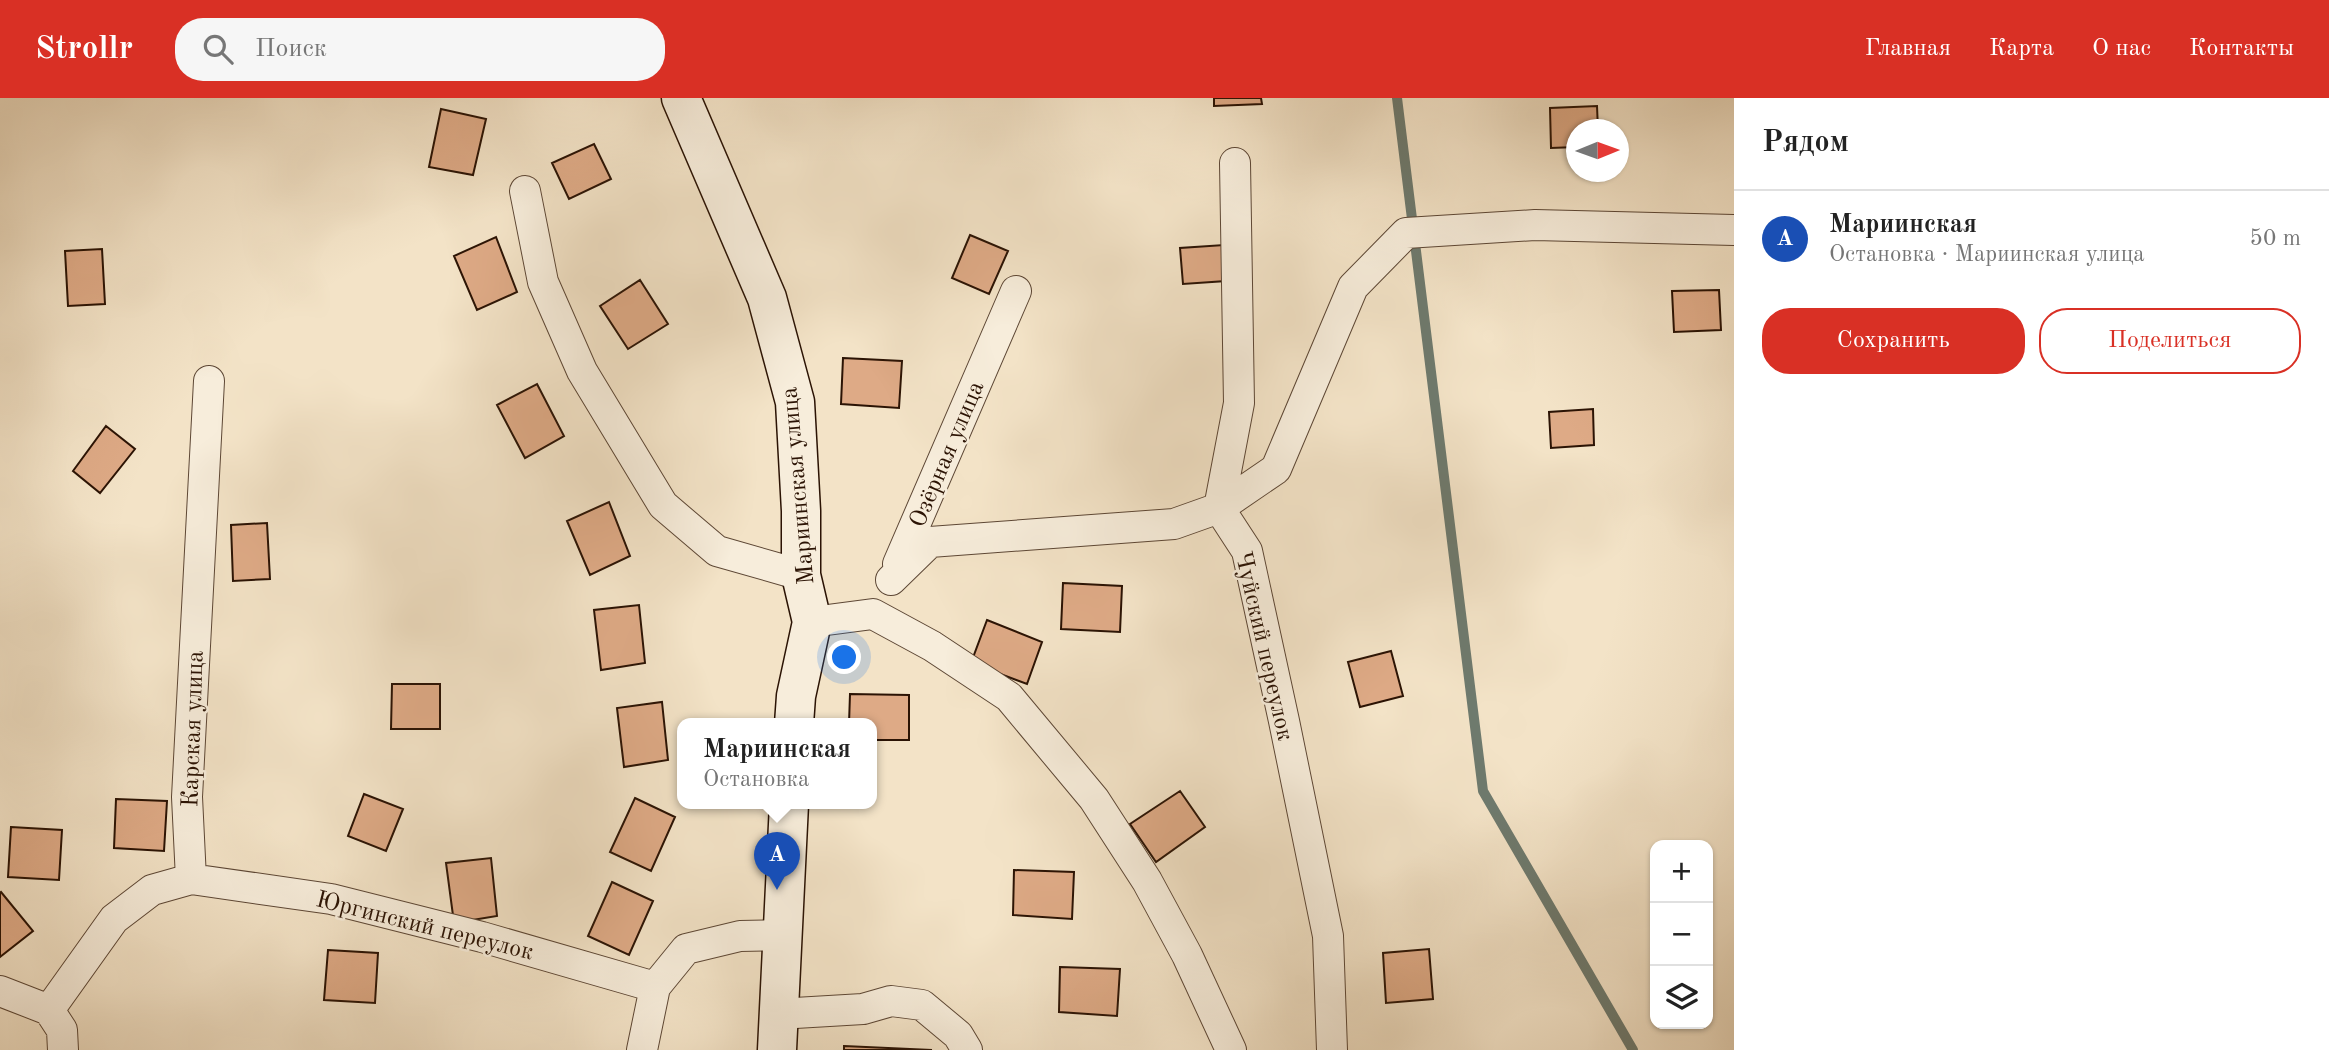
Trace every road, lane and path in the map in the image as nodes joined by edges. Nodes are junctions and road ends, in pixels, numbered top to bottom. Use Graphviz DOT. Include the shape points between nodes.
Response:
graph roads {
  1 [pos="681,98"];
  2 [pos="1235,163"];
  3 [pos="525,191"];
  4 [pos="1734,230"];
  5 [pos="1016,292"];
  6 [pos="209,381"];
  7 [pos="1219,508"];
  8 [pos="801,575"];
  9 [pos="891,580"];
  10 [pos="873,614"];
  11 [pos="812,622"];
  12 [pos="794,718"];
  13 [pos="789,809"];
  14 [pos="191,879"];
  15 [pos="782,935"];
  16 [pos="656,987"];
  17 [pos="0,991"];
  18 [pos="49,1010"];
  19 [pos="777,1032"];
  20 [pos="63,1050"];
  21 [pos="642,1050"];
  22 [pos="967,1050"];
  23 [pos="1231,1050"];
  24 [pos="1332,1050"];
  1 -- 8 [label="main road, Мариинская улица" via="767,298 795,402"];
  2 -- 7 [label="street" via="1239,403"];
  3 -- 8 [label="street" via="543,282 582,371 663,505 717,551"];
  4 -- 7 [label="street" via="1535,225 1406,233 1353,287 1276,469"];
  5 -- 9 [label="street, Озёрная улица"];
  6 -- 14 [label="street, Карская улица" via="187,797"];
  7 -- 9 [label="street" via="1174,524 930,542"];
  7 -- 24 [label="street, Чуйский переулок" via="1247,551 1287,735 1328,936"];
  8 -- 11 [label="main road, Мариинская улица"];
  9 -- 10 [label="street, Озёрная улица"];
  10 -- 11 [label="street"];
  10 -- 23 [label="street" via="1009,697 1094,799 1147,881"];
  11 -- 12 [label="main road, Мариинская улица"];
  13 -- 15 [label="main road"];
  14 -- 16 [label="street, Юргинский переулок" via="331,899"];
  14 -- 18 [label="street" via="152,890 114,919"];
  15 -- 16 [label="street" via="740,936 686,949"];
  15 -- 19 [label="main road"];
  16 -- 21 [label="street"];
  17 -- 18 [label="street"];
  18 -- 20 [label="street" via="62,1030"];
  19 -- 22 [label="street" via="891,1002 922,1005 958,1035"];
}
